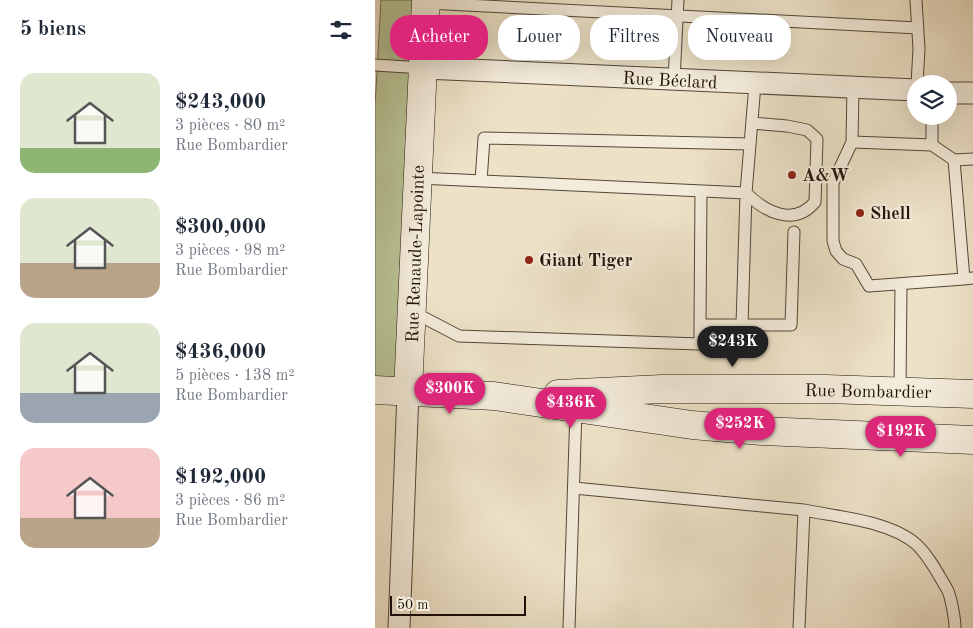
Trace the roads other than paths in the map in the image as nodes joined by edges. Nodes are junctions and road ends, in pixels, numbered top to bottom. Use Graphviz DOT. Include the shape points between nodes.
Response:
graph roads {
  1 [pos="678,0"];
  2 [pos="916,0"];
  3 [pos="426,2"];
  4 [pos="496,3"];
  5 [pos="663,15"];
  6 [pos="677,15"];
  7 [pos="678,16"];
  8 [pos="917,28"];
  9 [pos="675,60"];
  10 [pos="375,65"];
  11 [pos="423,68"];
  12 [pos="918,75"];
  13 [pos="674,80"];
  14 [pos="755,84"];
  15 [pos="853,88"];
  16 [pos="907,90"];
  17 [pos="957,93"];
  18 [pos="973,93"];
  19 [pos="752,123"];
  20 [pos="932,125"];
  21 [pos="852,142"];
  22 [pos="750,144"];
  23 [pos="932,145"];
  24 [pos="973,159"];
  25 [pos="954,160"];
  26 [pos="418,178"];
  27 [pos="481,181"];
  28 [pos="701,191"];
  29 [pos="746,193"];
  30 [pos="794,232"];
  31 [pos="968,278"];
  32 [pos="901,284"];
  33 [pos="413,312"];
  34 [pos="700,324"];
  35 [pos="742,325"];
  36 [pos="375,390"];
  37 [pos="408,391"];
  38 [pos="900,391"];
  39 [pos="973,394"];
  40 [pos="494,396"];
  41 [pos="576,409"];
  42 [pos="973,440"];
  43 [pos="574,488"];
  44 [pos="804,510"];
  45 [pos="399,628"];
  46 [pos="569,628"];
  47 [pos="799,628"];
  48 [pos="955,628"];
  1 -- 6 [label="lane"];
  2 -- 8 [label="lane"];
  3 -- 4 [label="lane"];
  3 -- 11 [label="street, Rue Renaude-Lapointe"];
  4 -- 5 [label="lane"];
  7 -- 8 [label="lane"];
  8 -- 12 [label="lane"];
  9 -- 13 [label="lane"];
  10 -- 11 [label="lane"];
  11 -- 13 [label="street, Rue Béclard"];
  11 -- 26 [label="street, Rue Renaude-Lapointe"];
  13 -- 14 [label="street, Rue Béclard"];
  14 -- 15 [label="street, Rue Béclard"];
  14 -- 19 [label="lane"];
  15 -- 16 [label="street, Rue Béclard"];
  15 -- 21 [label="lane"];
  17 -- 18 [label="street"];
  19 -- 22 [label="lane"];
  19 -- 29 [label="lane" via="807,130 817,139 815,202 796,216 757,204"];
  20 -- 23 [label="lane"];
  21 -- 23 [label="lane"];
  21 -- 32 [label="lane" via="833,183 833,241 836,251 843,259 856,264 869,286"];
  22 -- 27 [label="lane" via="484,138"];
  22 -- 29 [label="lane"];
  23 -- 25 [label="lane"];
  24 -- 25 [label="lane"];
  25 -- 31 [label="lane"];
  26 -- 27 [label="lane"];
  26 -- 33 [label="street, Rue Renaude-Lapointe"];
  27 -- 28 [label="lane"];
  28 -- 29 [label="lane"];
  28 -- 34 [label="lane"];
  29 -- 35 [label="lane"];
  30 -- 35 [label="lane" via="791,325"];
  31 -- 32 [label="lane"];
  32 -- 38 [label="lane"];
  33 -- 34 [label="lane" via="459,336 700,344"];
  33 -- 37 [label="street, Rue Renaude-Lapointe"];
  34 -- 35 [label="lane"];
  36 -- 37 [label="street, Rue Bombardier"];
  37 -- 40 [label="street, Rue Bombardier"];
  37 -- 45 [label="street, Rue Renaude-Lapointe"];
  38 -- 39 [label="street, Rue Bombardier"];
  38 -- 40 [label="street, Rue Bombardier" via="662,389"];
  40 -- 41 [label="street, Rue Bombardier"];
  41 -- 42 [label="street, Rue Bombardier" via="762,431"];
  41 -- 43 [label="lane"];
  43 -- 44 [label="lane"];
  43 -- 46 [label="lane"];
  44 -- 47 [label="lane"];
  44 -- 48 [label="lane" via="879,526 896,531 913,542 928,559 950,595"];
}
